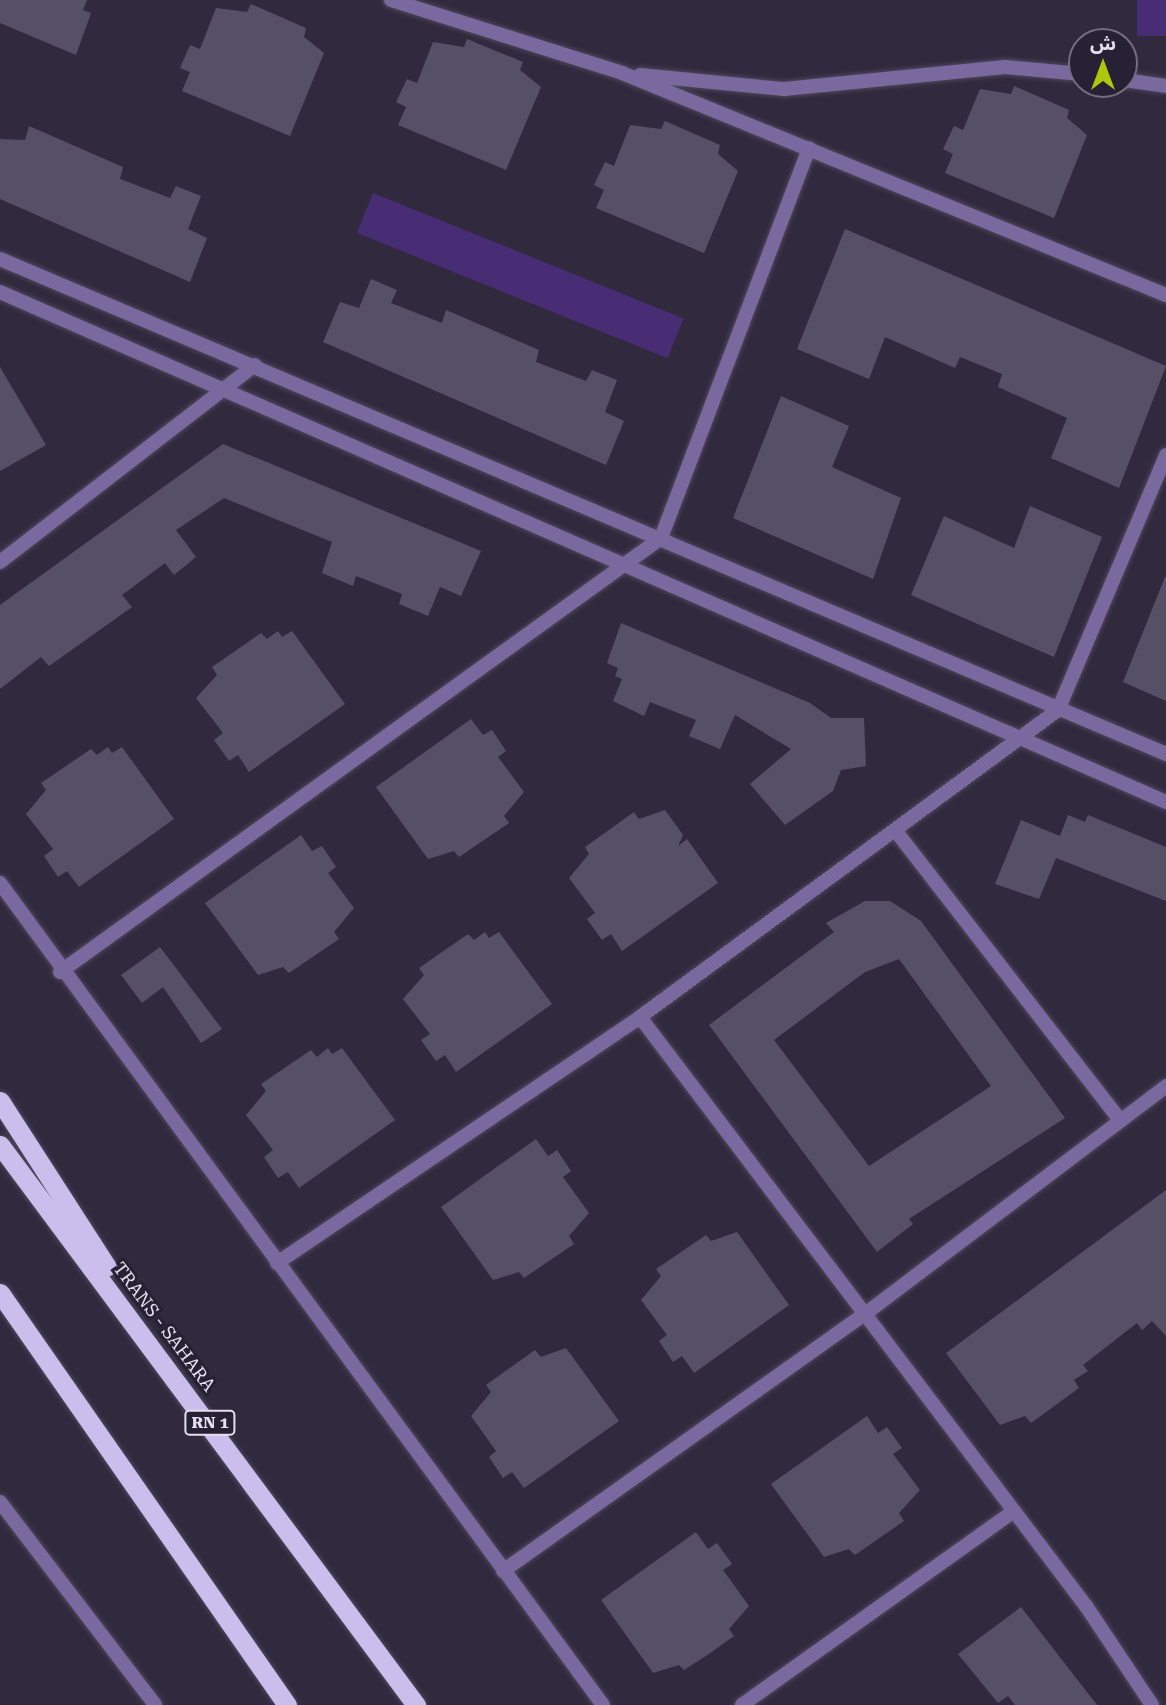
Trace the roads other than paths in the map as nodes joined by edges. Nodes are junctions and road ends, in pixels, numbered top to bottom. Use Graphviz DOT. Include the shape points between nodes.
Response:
graph roads {
  1 [pos="391,0"];
  2 [pos="1068,73"];
  3 [pos="622,74"];
  4 [pos="1138,81"];
  5 [pos="1166,86"];
  6 [pos="809,148"];
  7 [pos="0,259"];
  8 [pos="0,292"];
  9 [pos="1166,295"];
  10 [pos="255,365"];
  11 [pos="221,390"];
  12 [pos="1166,455"];
  13 [pos="661,538"];
  14 [pos="0,562"];
  15 [pos="621,567"];
  16 [pos="1058,709"];
  17 [pos="1020,737"];
  18 [pos="1166,754"];
  19 [pos="1166,802"];
  20 [pos="895,830"];
  21 [pos="0,883"];
  22 [pos="60,972"];
  23 [pos="640,1017"];
  24 [pos="1166,1086"];
  25 [pos="0,1101"];
  26 [pos="1118,1118"];
  27 [pos="0,1145"];
  28 [pos="277,1263"];
  29 [pos="0,1293"];
  30 [pos="0,1302"];
  31 [pos="865,1314"];
  32 [pos="46,1357"];
  33 [pos="185,1388"];
  34 [pos="0,1502"];
  35 [pos="1014,1511"];
  36 [pos="503,1571"];
  37 [pos="373,1646"];
  38 [pos="259,1670"];
  39 [pos="155,1705"];
  40 [pos="271,1705"];
  41 [pos="287,1705"];
  42 [pos="416,1705"];
  43 [pos="427,1705"];
  44 [pos="603,1705"];
  45 [pos="742,1705"];
  46 [pos="1152,1705"];
  1 -- 3 [label="street"];
  2 -- 3 [label="street" via="1005,67 784,89"];
  3 -- 6 [label="street"];
  4 -- 5 [label="street"];
  6 -- 9 [label="street"];
  6 -- 13 [label="street"];
  7 -- 10 [label="street"];
  8 -- 11 [label="street"];
  10 -- 11 [label="street"];
  10 -- 13 [label="street"];
  11 -- 14 [label="street"];
  11 -- 15 [label="street"];
  12 -- 16 [label="street"];
  13 -- 15 [label="street"];
  13 -- 16 [label="street"];
  15 -- 17 [label="street"];
  15 -- 22 [label="street"];
  16 -- 17 [label="street"];
  16 -- 18 [label="street"];
  17 -- 19 [label="street"];
  17 -- 20 [label="street"];
  20 -- 23 [label="street"];
  20 -- 26 [label="street"];
  21 -- 22 [label="street"];
  22 -- 28 [label="street"];
  23 -- 28 [label="street"];
  23 -- 31 [label="street"];
  24 -- 26 [label="street"];
  25 -- 33 [label="highway"];
  26 -- 31 [label="street"];
  27 -- 33 [label="highway, TRANS - SAHARA / RN 1"];
  28 -- 36 [label="street"];
  29 -- 32 [label="highway"];
  30 -- 32 [label="highway"];
  31 -- 35 [label="street"];
  31 -- 36 [label="street"];
  32 -- 38 [label="highway"];
  33 -- 37 [label="highway, TRANS - SAHARA / RN 1"];
  34 -- 39 [label="street"];
  35 -- 45 [label="street"];
  35 -- 46 [label="street"];
  36 -- 44 [label="street"];
  37 -- 42 [label="highway, TRANS - SAHARA / RN 1"];
  37 -- 43 [label="highway"];
  38 -- 40 [label="highway"];
  38 -- 41 [label="highway"];
}
